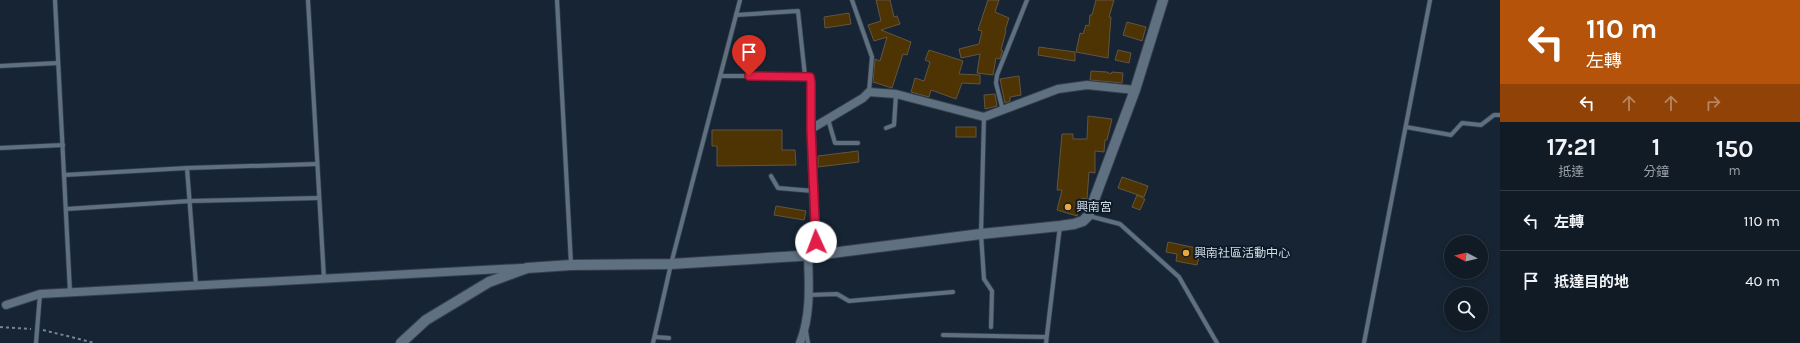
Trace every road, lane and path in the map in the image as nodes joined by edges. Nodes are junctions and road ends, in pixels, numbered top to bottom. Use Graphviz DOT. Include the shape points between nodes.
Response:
graph roads {
  1 [pos="55,0"];
  2 [pos="308,0"];
  3 [pos="558,0"];
  4 [pos="740,0"];
  5 [pos="852,0"];
  6 [pos="1028,0"];
  7 [pos="1163,0"];
  8 [pos="1430,0"];
  9 [pos="736,15"];
  10 [pos="58,63"];
  11 [pos="0,66"];
  12 [pos="721,76"];
  13 [pos="805,76"];
  14 [pos="1135,90"];
  15 [pos="869,92"];
  16 [pos="896,94"];
  17 [pos="1003,111"];
  18 [pos="1500,115"];
  19 [pos="984,117"];
  20 [pos="828,119"];
  21 [pos="1406,127"];
  22 [pos="886,128"];
  23 [pos="811,129"];
  24 [pos="858,143"];
  25 [pos="63,146"];
  26 [pos="0,148"];
  27 [pos="316,164"];
  28 [pos="187,168"];
  29 [pos="64,175"];
  30 [pos="771,176"];
  31 [pos="814,191"];
  32 [pos="318,198"];
  33 [pos="190,201"];
  34 [pos="66,209"];
  35 [pos="1088,216"];
  36 [pos="1060,226"];
  37 [pos="981,234"];
  38 [pos="812,256"];
  39 [pos="671,264"];
  40 [pos="571,265"];
  41 [pos="527,268"];
  42 [pos="324,279"];
  43 [pos="196,286"];
  44 [pos="953,292"];
  45 [pos="70,293"];
  46 [pos="40,294"];
  47 [pos="809,294"];
  48 [pos="6,305"];
  49 [pos="0,327"];
  50 [pos="991,327"];
  51 [pos="37,329"];
  52 [pos="806,329"];
  53 [pos="943,335"];
  54 [pos="655,337"];
  55 [pos="1046,337"];
  56 [pos="669,338"];
  57 [pos="36,343"];
  58 [pos="95,343"];
  59 [pos="401,343"];
  60 [pos="654,343"];
  61 [pos="800,343"];
  62 [pos="808,343"];
  63 [pos="1046,343"];
  64 [pos="1217,343"];
  65 [pos="1364,343"];
  1 -- 10 [label="lane"];
  2 -- 27 [label="lane"];
  3 -- 40 [label="lane"];
  4 -- 9 [label="lane"];
  5 -- 15 [label="lane" via="872,58"];
  6 -- 17 [label="lane" via="997,75 996,83"];
  7 -- 14 [label="street"];
  8 -- 21 [label="lane"];
  9 -- 12 [label="lane"];
  9 -- 13 [label="lane" via="798,11"];
  10 -- 11 [label="lane"];
  10 -- 25 [label="lane"];
  12 -- 13 [label="lane"];
  12 -- 39 [label="lane"];
  13 -- 23 [label="lane" via="810,77 811,82"];
  14 -- 17 [label="street" via="1087,85 1058,89"];
  14 -- 35 [label="street"];
  15 -- 16 [label="street"];
  15 -- 20 [label="street"];
  16 -- 19 [label="street"];
  16 -- 22 [label="lane" via="894,125"];
  17 -- 19 [label="street"];
  18 -- 21 [label="lane" via="1494,115 1481,125 1462,123 1451,135"];
  19 -- 37 [label="lane"];
  20 -- 23 [label="street"];
  20 -- 24 [label="lane" via="835,143"];
  21 -- 65 [label="lane"];
  23 -- 31 [label="street"];
  25 -- 26 [label="lane"];
  25 -- 29 [label="lane"];
  27 -- 28 [label="lane"];
  27 -- 32 [label="lane"];
  28 -- 29 [label="lane"];
  28 -- 33 [label="lane"];
  29 -- 34 [label="lane"];
  30 -- 31 [label="lane" via="778,188"];
  31 -- 38 [label="street"];
  32 -- 33 [label="lane"];
  32 -- 42 [label="lane"];
  33 -- 34 [label="lane"];
  33 -- 43 [label="lane"];
  34 -- 45 [label="lane"];
  35 -- 36 [label="street" via="1079,222"];
  35 -- 64 [label="lane" via="1120,224 1179,277"];
  36 -- 37 [label="street"];
  36 -- 55 [label="lane"];
  37 -- 38 [label="street"];
  37 -- 50 [label="lane" via="984,279 992,291"];
  38 -- 39 [label="street"];
  38 -- 47 [label="street"];
  39 -- 40 [label="street"];
  39 -- 54 [label="lane"];
  40 -- 41 [label="street"];
  41 -- 42 [label="street"];
  41 -- 59 [label="street" via="483,286 426,320"];
  42 -- 43 [label="street"];
  43 -- 45 [label="street"];
  44 -- 47 [label="lane" via="849,301 837,294"];
  45 -- 46 [label="street"];
  46 -- 48 [label="street"];
  46 -- 51 [label="lane"];
  47 -- 52 [label="street"];
  49 -- 51 [label="path"];
  51 -- 57 [label="lane"];
  51 -- 58 [label="path"];
  52 -- 61 [label="street"];
  52 -- 62 [label="lane"];
  53 -- 55 [label="lane"];
  54 -- 56 [label="lane"];
  54 -- 60 [label="lane"];
  55 -- 63 [label="lane"];
}
